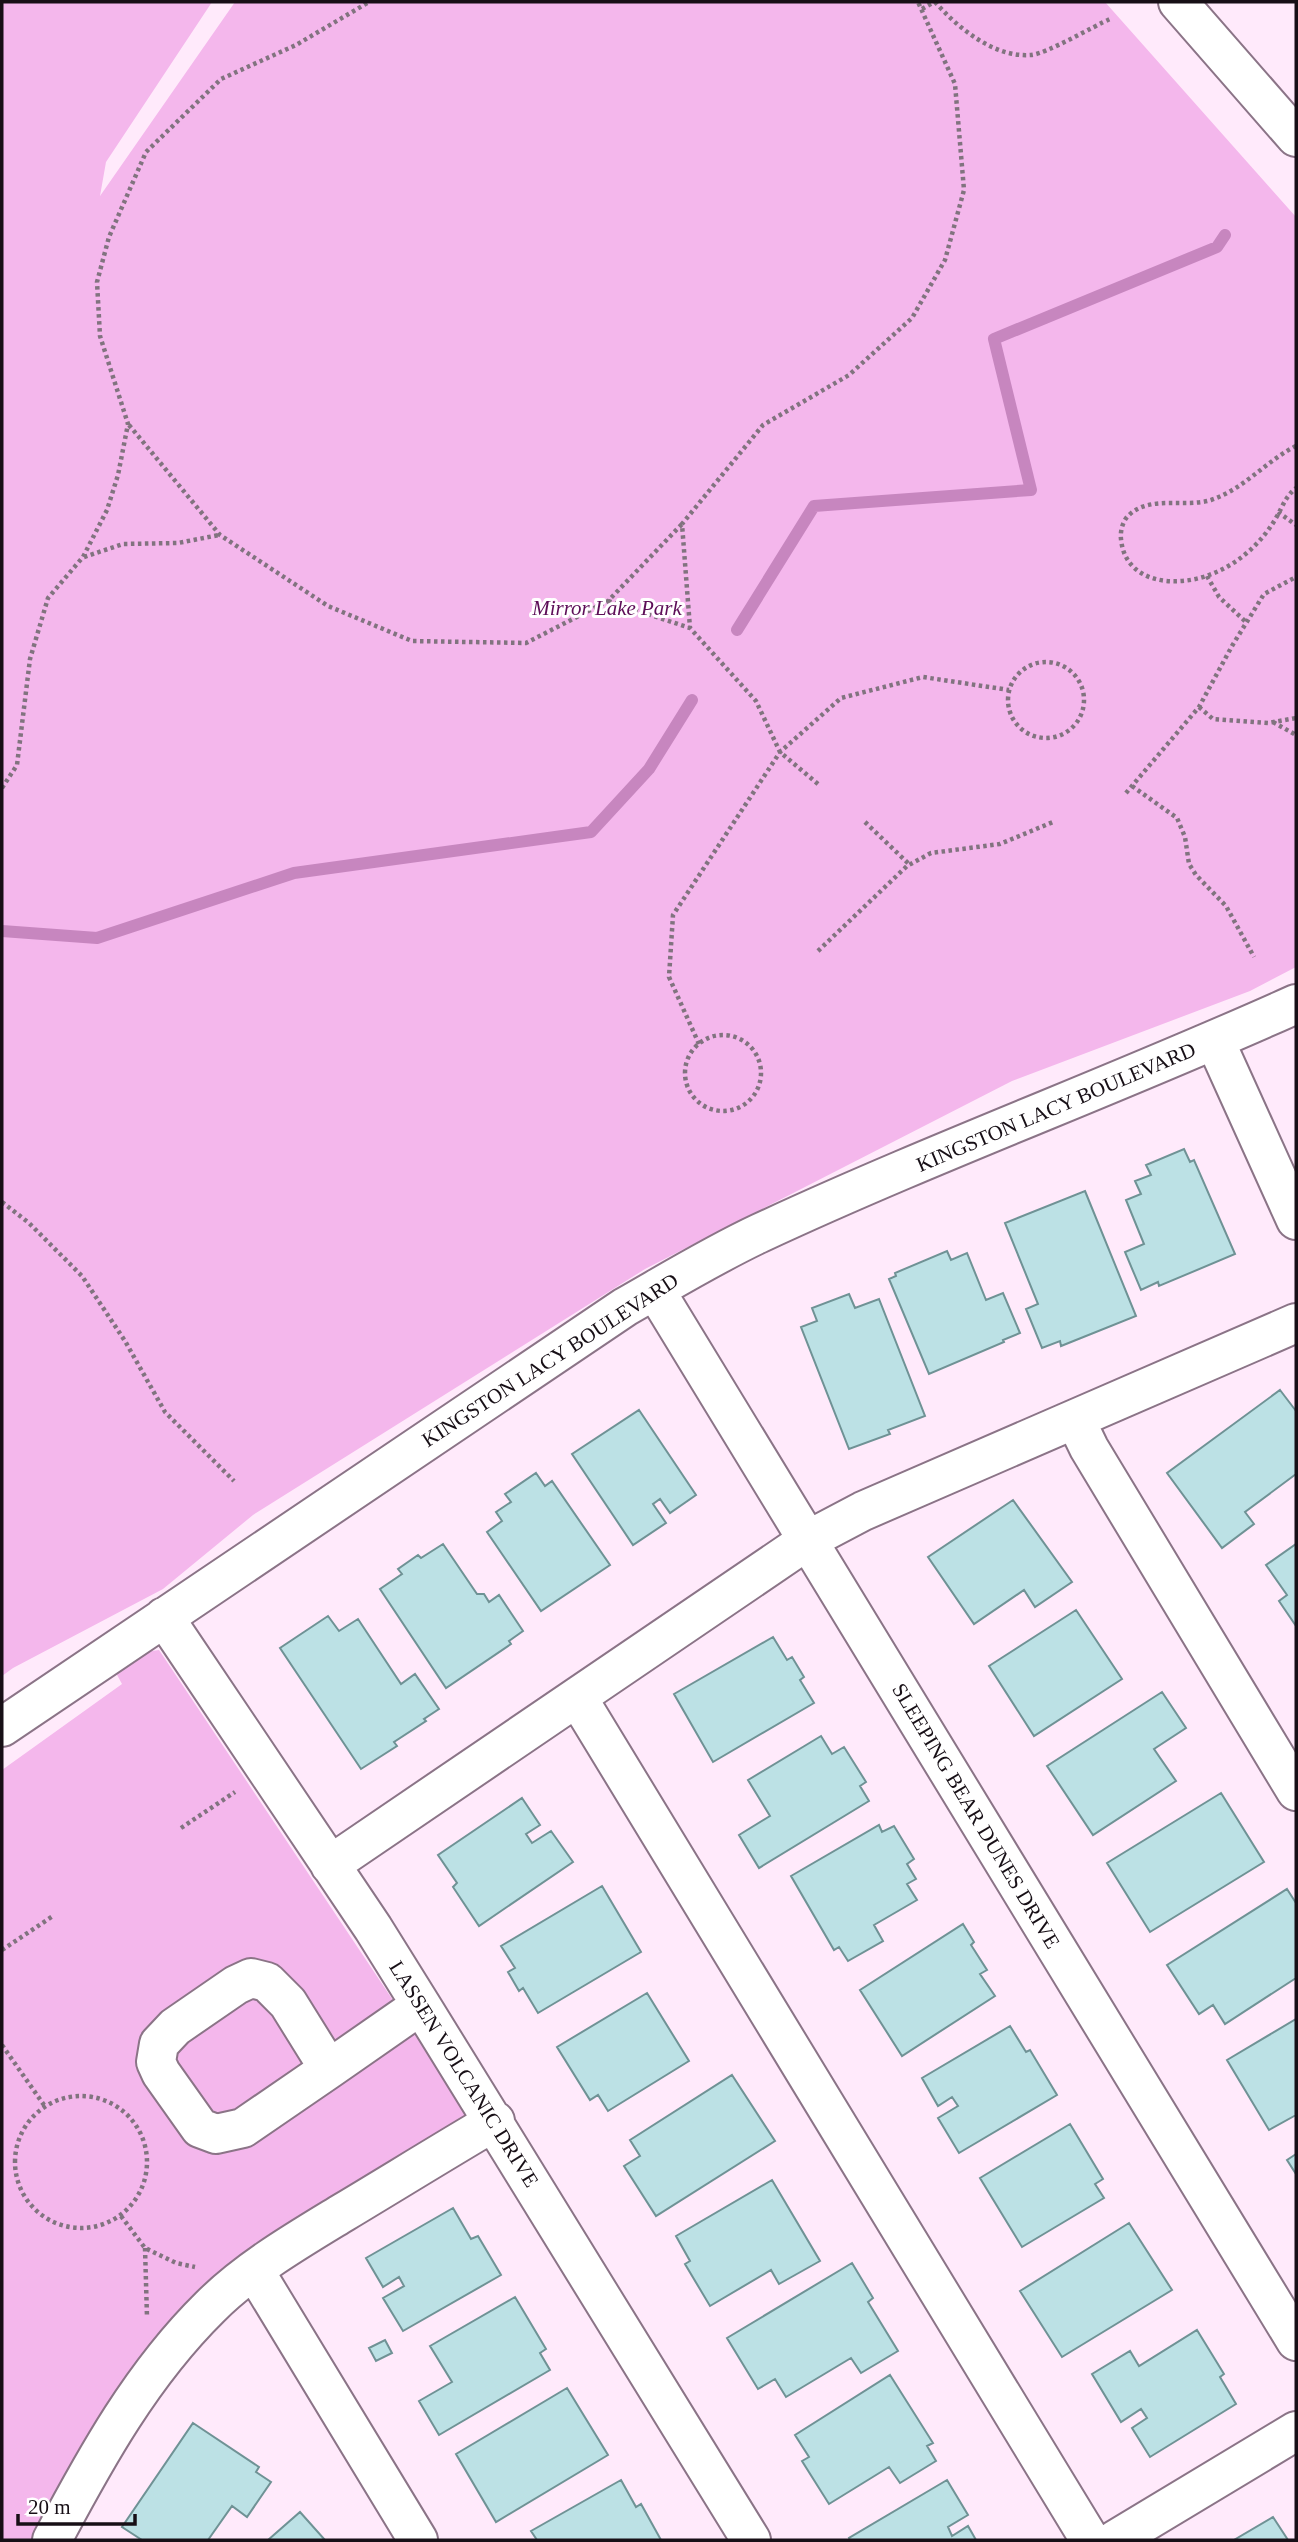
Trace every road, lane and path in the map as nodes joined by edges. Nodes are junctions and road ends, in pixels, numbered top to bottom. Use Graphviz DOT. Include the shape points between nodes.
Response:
graph roads {
  1 [pos="369,2"];
  2 [pos="918,2"];
  3 [pos="934,2"];
  4 [pos="1178,2"];
  5 [pos="922,9"];
  6 [pos="1110,19"];
  7 [pos="1296,137"];
  8 [pos="128,424"];
  9 [pos="1296,446"];
  10 [pos="1296,488"];
  11 [pos="1278,512"];
  12 [pos="682,524"];
  13 [pos="1296,525"];
  14 [pos="220,535"];
  15 [pos="83,557"];
  16 [pos="1207,576"];
  17 [pos="1296,577"];
  18 [pos="608,601"];
  19 [pos="1246,622"];
  20 [pos="690,628"];
  21 [pos="1009,690"];
  22 [pos="1199,707"];
  23 [pos="1296,718"];
  24 [pos="1272,722"];
  25 [pos="1296,735"];
  26 [pos="780,752"];
  27 [pos="818,784"];
  28 [pos="1132,786"];
  29 [pos="2,788"];
  30 [pos="1126,793"];
  31 [pos="864,822"];
  32 [pos="1053,822"];
  33 [pos="910,865"];
  34 [pos="818,951"];
  35 [pos="1254,957"];
  36 [pos="1296,1004"];
  37 [pos="1215,1041"];
  38 [pos="699,1044"];
  39 [pos="2,1202"];
  40 [pos="1296,1220"];
  41 [pos="655,1290"];
  42 [pos="1296,1322"];
  43 [pos="1076,1419"];
  44 [pos="234,1481"];
  45 [pos="808,1540"];
  46 [pos="164,1618"];
  47 [pos="577,1697"];
  48 [pos="2,1727"];
  49 [pos="240,1788"];
  50 [pos="1296,1791"];
  51 [pos="181,1828"];
  52 [pos="330,1865"];
  53 [pos="53,1916"];
  54 [pos="2,1950"];
  55 [pos="421,2005"];
  56 [pos="2,2045"];
  57 [pos="329,2069"];
  58 [pos="44,2105"];
  59 [pos="495,2121"];
  60 [pos="121,2216"];
  61 [pos="145,2248"];
  62 [pos="204,2269"];
  63 [pos="254,2270"];
  64 [pos="146,2328"];
  65 [pos="1296,2341"];
  66 [pos="1296,2431"];
  67 [pos="52,2540"];
  68 [pos="418,2540"];
  69 [pos="751,2540"];
  70 [pos="1090,2540"];
  71 [pos="1115,2540"];
  1 -- 8 [label="path" via="296,45 221,79 146,152 110,237 97,282 100,336"];
  2 -- 5 [label="path"];
  3 -- 5 [label="path"];
  3 -- 6 [label="path" via="968,33 999,51 1032,55"];
  4 -- 7 [label="street"];
  5 -- 12 [label="path" via="955,84 964,190 945,260 912,318 849,375 763,425"];
  8 -- 14 [label="path"];
  8 -- 15 [label="path" via="107,510"];
  9 -- 16 [label="path" via="1232,491 1186,504 1147,504 1126,517 1121,546 1137,572 1175,581"];
  10 -- 11 [label="path"];
  11 -- 13 [label="path"];
  11 -- 16 [label="path" via="1246,555"];
  12 -- 18 [label="path"];
  12 -- 20 [label="path"];
  14 -- 15 [label="path" via="178,543 123,544"];
  14 -- 18 [label="path" via="328,606 412,641 526,643"];
  15 -- 29 [label="path" via="48,598 30,659 16,765"];
  16 -- 19 [label="path" via="1219,597"];
  17 -- 19 [label="path" via="1264,594"];
  18 -- 20 [label="path"];
  19 -- 22 [label="path"];
  20 -- 26 [label="path" via="755,701"];
  21 -- 21 [label="path" via="1014,679 1033,664 1058,664 1069,669 1083,690 1081,714 1065,733 1040,738 1028,734 1011,716"];
  21 -- 26 [label="path" via="923,677 841,698"];
  22 -- 24 [label="path" via="1213,719"];
  22 -- 28 [label="path"];
  23 -- 24 [label="path"];
  24 -- 25 [label="path"];
  26 -- 27 [label="path"];
  26 -- 38 [label="path" via="673,915 669,977"];
  28 -- 30 [label="path"];
  28 -- 35 [label="path" via="1177,818 1189,864 1226,906"];
  31 -- 33 [label="path"];
  32 -- 33 [label="path" via="1000,844 931,853"];
  33 -- 34 [label="path"];
  36 -- 37 [label="street, KINGSTON LACY BOULEVARD"];
  37 -- 40 [label="street"];
  37 -- 41 [label="street, KINGSTON LACY BOULEVARD" via="770,1229"];
  38 -- 38 [label="path" via="723,1036 747,1043 760,1065 761,1077 751,1100 729,1111 705,1107 696,1099 685,1077 691,1053"];
  39 -- 44 [label="path" via="82,1276 165,1412"];
  41 -- 45 [label="street, SLEEPING BEAR DUNES DRIVE"];
  41 -- 46 [label="street, KINGSTON LACY BOULEVARD"];
  42 -- 43 [label="street"];
  43 -- 45 [label="street" via="863,1511"];
  43 -- 50 [label="street" via="1089,1448"];
  45 -- 47 [label="street"];
  45 -- 65 [label="street, SLEEPING BEAR DUNES DRIVE"];
  46 -- 48 [label="street, KINGSTON LACY BOULEVARD"];
  46 -- 52 [label="street, LASSEN VOLCANIC DRIVE"];
  47 -- 52 [label="street"];
  47 -- 70 [label="street"];
  49 -- 51 [label="path"];
  52 -- 55 [label="street, LASSEN VOLCANIC DRIVE"];
  53 -- 54 [label="path"];
  55 -- 57 [label="street"];
  55 -- 59 [label="street, LASSEN VOLCANIC DRIVE"];
  56 -- 58 [label="path"];
  57 -- 57 [label="street" via="243,2127 216,2134 200,2128 156,2062 159,2044 175,2027 251,1978 267,1982 288,2003"];
  58 -- 60 [label="path" via="78,2095 99,2097 134,2120 144,2139 146,2181"];
  58 -- 60 [label="path" via="24,2128 16,2149 15,2172 22,2193 37,2211 78,2229 101,2226"];
  59 -- 63 [label="street"];
  59 -- 69 [label="street, LASSEN VOLCANIC DRIVE"];
  60 -- 61 [label="path"];
  61 -- 62 [label="path" via="176,2263"];
  61 -- 64 [label="path"];
  63 -- 67 [label="street" via="211,2306 166,2355 84,2479"];
  63 -- 68 [label="street"];
  66 -- 71 [label="street"];
}
